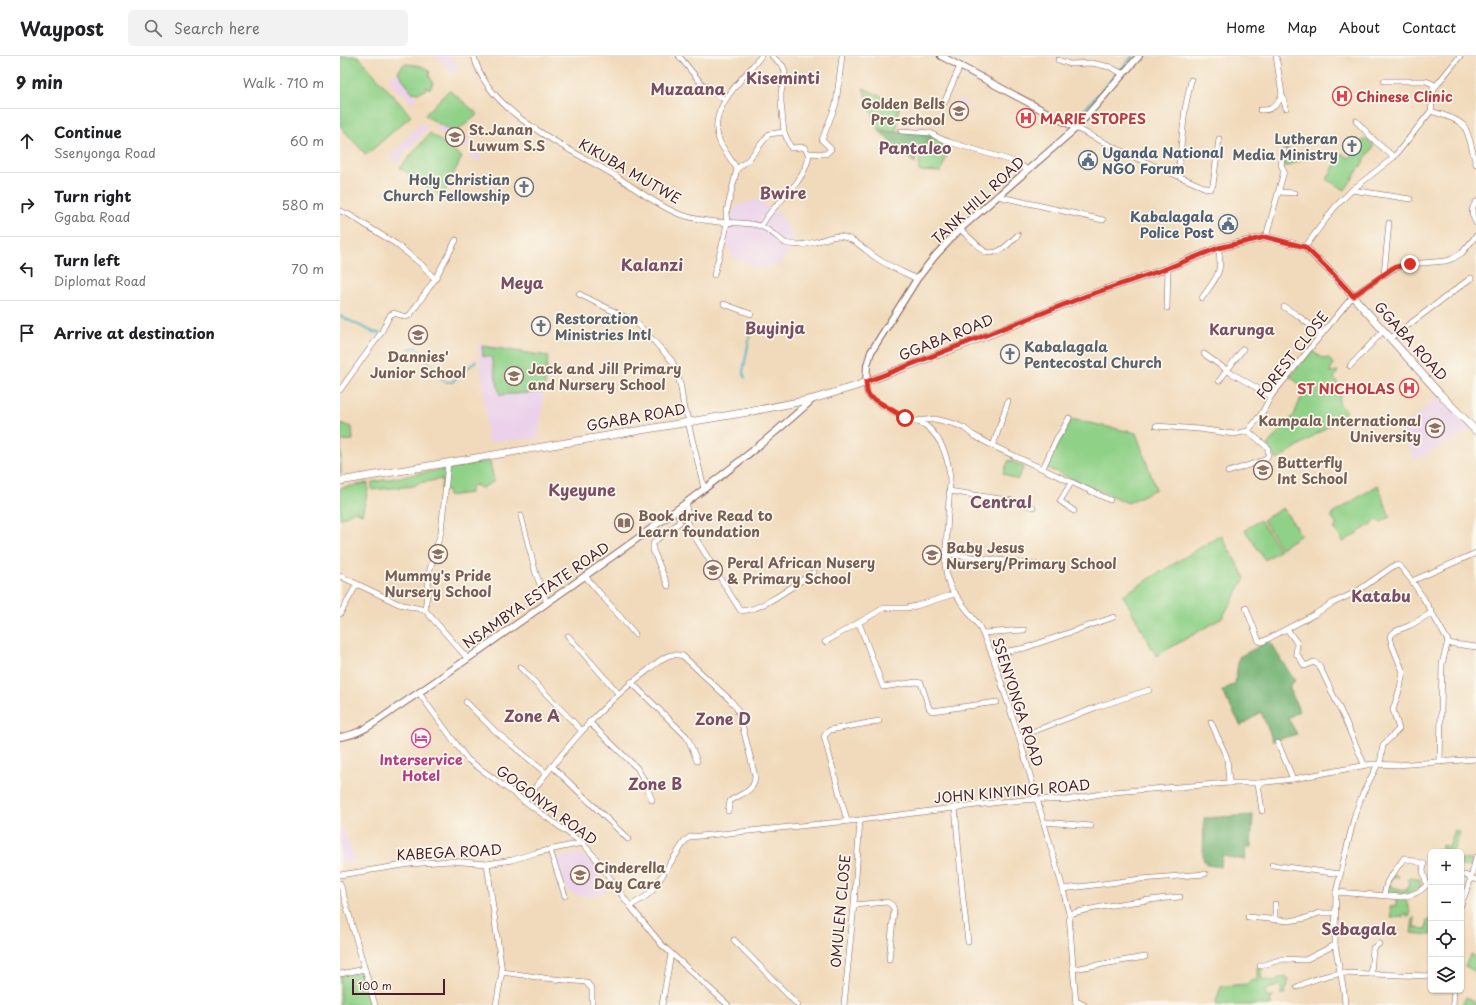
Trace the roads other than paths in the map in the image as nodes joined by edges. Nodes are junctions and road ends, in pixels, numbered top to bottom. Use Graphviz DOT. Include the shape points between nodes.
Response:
graph roads {
  1 [pos="474,56"];
  2 [pos="679,56"];
  3 [pos="761,56"];
  4 [pos="772,56"];
  5 [pos="842,56"];
  6 [pos="1139,56"];
  7 [pos="1276,56"];
  8 [pos="1460,56"];
  9 [pos="945,57"];
  10 [pos="1058,60"];
  11 [pos="960,66"];
  12 [pos="1123,74"];
  13 [pos="1191,80"];
  14 [pos="1384,81"];
  15 [pos="1434,89"];
  16 [pos="1282,94"];
  17 [pos="725,100"];
  18 [pos="944,103"];
  19 [pos="1286,108"];
  20 [pos="1260,110"];
  21 [pos="1431,111"];
  22 [pos="1356,121"];
  23 [pos="1076,128"];
  24 [pos="901,131"];
  25 [pos="784,132"];
  26 [pos="1219,138"];
  27 [pos="1284,150"];
  28 [pos="808,153"];
  29 [pos="1394,157"];
  30 [pos="1476,164"];
  31 [pos="737,168"];
  32 [pos="1028,170"];
  33 [pos="1178,176"];
  34 [pos="1352,190"];
  35 [pos="1279,192"];
  36 [pos="1294,193"];
  37 [pos="997,196"];
  38 [pos="1410,199"];
  39 [pos="1476,202"];
  40 [pos="340,211"];
  41 [pos="1103,220"];
  42 [pos="727,222"];
  43 [pos="1388,223"];
  44 [pos="1476,223"];
  45 [pos="760,226"];
  46 [pos="960,229"];
  47 [pos="1018,235"];
  48 [pos="1476,236"];
  49 [pos="1266,237"];
  50 [pos="456,240"];
  51 [pos="1305,247"];
  52 [pos="1218,248"];
  53 [pos="1168,268"];
  54 [pos="1384,274"];
  55 [pos="714,276"];
  56 [pos="1471,278"];
  57 [pos="435,279"];
  58 [pos="917,279"];
  59 [pos="579,294"];
  60 [pos="1353,296"];
  61 [pos="1202,298"];
  62 [pos="724,304"];
  63 [pos="1284,307"];
  64 [pos="1167,308"];
  65 [pos="751,314"];
  66 [pos="1384,330"];
  67 [pos="1322,334"];
  68 [pos="1391,338"];
  69 [pos="1244,349"];
  70 [pos="1204,354"];
  71 [pos="1350,366"];
  72 [pos="1227,371"];
  73 [pos="1219,381"];
  74 [pos="866,382"];
  75 [pos="340,390"];
  76 [pos="1272,396"];
  77 [pos="813,399"];
  78 [pos="1008,401"];
  79 [pos="1069,418"];
  80 [pos="689,421"];
  81 [pos="916,421"];
  82 [pos="1156,426"];
  83 [pos="1475,429"];
  84 [pos="1248,431"];
  85 [pos="993,446"];
  86 [pos="448,463"];
  87 [pos="1042,468"];
  88 [pos="1228,472"];
  89 [pos="340,481"];
  90 [pos="1071,483"];
  91 [pos="704,488"];
  92 [pos="949,490"];
  93 [pos="1110,500"];
  94 [pos="687,502"];
  95 [pos="1033,507"];
  96 [pos="677,510"];
  97 [pos="1074,511"];
  98 [pos="521,516"];
  99 [pos="1476,553"];
  100 [pos="946,554"];
  101 [pos="1039,565"];
  102 [pos="814,572"];
  103 [pos="340,576"];
  104 [pos="585,576"];
  105 [pos="1412,581"];
  106 [pos="357,584"];
  107 [pos="668,586"];
  108 [pos="954,594"];
  109 [pos="547,602"];
  110 [pos="1246,608"];
  111 [pos="424,610"];
  112 [pos="1431,613"];
  113 [pos="340,614"];
  114 [pos="1114,617"];
  115 [pos="859,623"];
  116 [pos="1287,629"];
  117 [pos="1024,630"];
  118 [pos="983,633"];
  119 [pos="635,634"];
  120 [pos="568,636"];
  121 [pos="825,642"];
  122 [pos="1448,643"];
  123 [pos="1476,647"];
  124 [pos="992,654"];
  125 [pos="468,659"];
  126 [pos="520,667"];
  127 [pos="631,682"];
  128 [pos="1149,690"];
  129 [pos="419,693"];
  130 [pos="618,693"];
  131 [pos="1008,700"];
  132 [pos="466,702"];
  133 [pos="880,721"];
  134 [pos="589,722"];
  135 [pos="1211,722"];
  136 [pos="582,730"];
  137 [pos="340,737"];
  138 [pos="1019,737"];
  139 [pos="1278,742"];
  140 [pos="1476,758"];
  141 [pos="697,761"];
  142 [pos="1440,762"];
  143 [pos="1364,764"];
  144 [pos="1379,764"];
  145 [pos="552,766"];
  146 [pos="546,773"];
  147 [pos="1293,779"];
  148 [pos="1229,783"];
  149 [pos="1258,783"];
  150 [pos="1037,799"];
  151 [pos="652,800"];
  152 [pos="524,802"];
  153 [pos="955,807"];
  154 [pos="728,811"];
  155 [pos="1262,811"];
  156 [pos="860,820"];
  157 [pos="847,821"];
  158 [pos="1044,822"];
  159 [pos="1091,826"];
  160 [pos="628,839"];
  161 [pos="582,843"];
  162 [pos="550,850"];
  163 [pos="1476,857"];
  164 [pos="487,864"];
  165 [pos="1272,865"];
  166 [pos="1205,874"];
  167 [pos="1340,874"];
  168 [pos="340,876"];
  169 [pos="1473,879"];
  170 [pos="340,883"];
  171 [pos="1428,883"];
  172 [pos="1428,886"];
  173 [pos="1063,889"];
  174 [pos="1336,892"];
  175 [pos="1384,895"];
  176 [pos="565,896"];
  177 [pos="1180,897"];
  178 [pos="1464,898"];
  179 [pos="1275,904"];
  180 [pos="854,905"];
  181 [pos="630,906"];
  182 [pos="1335,913"];
  183 [pos="1069,914"];
  184 [pos="1248,917"];
  185 [pos="1275,919"];
  186 [pos="734,940"];
  187 [pos="968,942"];
  188 [pos="1379,944"];
  189 [pos="1335,945"];
  190 [pos="671,954"];
  191 [pos="1145,957"];
  192 [pos="889,960"];
  193 [pos="1260,966"];
  194 [pos="366,969"];
  195 [pos="1073,969"];
  196 [pos="502,972"];
  197 [pos="1341,972"];
  198 [pos="340,974"];
  199 [pos="1372,974"];
  200 [pos="1428,976"];
  201 [pos="1297,987"];
  202 [pos="1454,993"];
  203 [pos="1076,1003"];
  204 [pos="375,1005"];
  205 [pos="496,1005"];
  206 [pos="592,1005"];
  207 [pos="662,1005"];
  208 [pos="728,1005"];
  209 [pos="798,1005"];
  210 [pos="844,1005"];
  211 [pos="1084,1005"];
  212 [pos="1345,1005"];
  213 [pos="1453,1005"];
  1 -- 42 [label="street, KIKUBA MUTWE" via="481,77 496,98 553,140 660,205 688,216"];
  2 -- 17 [label="street" via="700,83"];
  3 -- 17 [label="street"];
  4 -- 25 [label="street" via="786,72 781,93"];
  5 -- 28 [label="street" via="836,104 822,140 831,149 826,154"];
  6 -- 12 [label="street, TANK HILL ROAD"];
  7 -- 16 [label="street"];
  8 -- 15 [label="street"];
  9 -- 11 [label="street"];
  10 -- 12 [label="street" via="1070,64 1092,63 1110,67"];
  11 -- 18 [label="street"];
  11 -- 23 [label="street"];
  12 -- 23 [label="street, TANK HILL ROAD"];
  13 -- 33 [label="street" via="1186,102"];
  14 -- 15 [label="street" via="1426,81 1433,84"];
  15 -- 21 [label="street"];
  16 -- 19 [label="street"];
  16 -- 20 [label="street" via="1277,104"];
  17 -- 31 [label="street" via="718,119 717,132"];
  21 -- 29 [label="street"];
  21 -- 30 [label="street" via="1464,125"];
  22 -- 29 [label="street"];
  23 -- 32 [label="street, TANK HILL ROAD"];
  23 -- 33 [label="street"];
  24 -- 32 [label="street" via="931,133 949,142 1016,162"];
  25 -- 28 [label="street" via="791,148 804,147"];
  25 -- 31 [label="street" via="769,134 749,159"];
  26 -- 33 [label="street" via="1213,185 1210,188"];
  27 -- 35 [label="street" via="1281,165 1284,171"];
  28 -- 45 [label="street" via="808,162 795,185"];
  29 -- 34 [label="street"];
  31 -- 42 [label="street" via="726,214"];
  32 -- 37 [label="street, TANK HILL ROAD"];
  34 -- 38 [label="street"];
  34 -- 51 [label="street" via="1335,207"];
  35 -- 36 [label="street"];
  35 -- 49 [label="street"];
  37 -- 41 [label="street"];
  37 -- 46 [label="street, TANK HILL ROAD"];
  39 -- 44 [label="street" via="1472,213"];
  40 -- 57 [label="street" via="396,244"];
  42 -- 45 [label="street, KIKUBA MUTWE"];
  42 -- 55 [label="street"];
  43 -- 54 [label="street"];
  45 -- 58 [label="street, KIKUBA MUTWE" via="790,244 814,243 832,236 845,237 856,242 880,261"];
  46 -- 47 [label="street" via="985,252 990,253 998,253"];
  46 -- 58 [label="street, TANK HILL ROAD"];
  48 -- 54 [label="street, FOREST CLOSE" via="1462,253 1446,261 1410,264 1393,268"];
  49 -- 51 [label="main road, GGABA ROAD"];
  49 -- 52 [label="main road, GGABA ROAD"];
  50 -- 57 [label="street"];
  51 -- 60 [label="main road, GGABA ROAD"];
  52 -- 53 [label="main road, GGABA ROAD"];
  52 -- 61 [label="street" via="1220,268"];
  53 -- 64 [label="street"];
  53 -- 74 [label="main road, GGABA ROAD" via="1086,296"];
  54 -- 60 [label="street, FOREST CLOSE"];
  56 -- 68 [label="street"];
  57 -- 75 [label="street" via="410,315 390,315 381,333"];
  58 -- 74 [label="street, TANK HILL ROAD" via="871,352"];
  59 -- 80 [label="street" via="637,323 672,361"];
  60 -- 66 [label="main road, GGABA ROAD"];
  60 -- 67 [label="street, FOREST CLOSE"];
  62 -- 65 [label="street"];
  63 -- 67 [label="street"];
  66 -- 68 [label="main road, GGABA ROAD"];
  66 -- 71 [label="street"];
  67 -- 76 [label="street, FOREST CLOSE"];
  68 -- 83 [label="main road, GGABA ROAD"];
  69 -- 72 [label="street"];
  70 -- 72 [label="street"];
  72 -- 73 [label="street"];
  72 -- 76 [label="street"];
  74 -- 77 [label="main road, GGABA ROAD"];
  74 -- 81 [label="street, SSENYONGA ROAD" via="870,397 905,418"];
  76 -- 84 [label="street, FOREST CLOSE"];
  77 -- 80 [label="main road, GGABA ROAD"];
  77 -- 91 [label="street, NSAMBYA ESTATE ROAD"];
  78 -- 85 [label="street"];
  79 -- 87 [label="street"];
  80 -- 86 [label="main road, GGABA ROAD"];
  80 -- 91 [label="street"];
  81 -- 85 [label="street" via="935,419 955,424"];
  81 -- 92 [label="street, SSENYONGA ROAD" via="929,429 943,449 950,471"];
  82 -- 84 [label="street" via="1234,434"];
  84 -- 88 [label="street" via="1268,448 1268,456 1264,460"];
  85 -- 87 [label="street"];
  86 -- 89 [label="main road, GGABA ROAD"];
  86 -- 111 [label="street" via="440,532 430,569"];
  87 -- 90 [label="street"];
  90 -- 93 [label="street"];
  90 -- 97 [label="street" via="1060,501"];
  91 -- 94 [label="street, NSAMBYA ESTATE ROAD"];
  92 -- 95 [label="street"];
  92 -- 100 [label="street, SSENYONGA ROAD"];
  94 -- 96 [label="street, NSAMBYA ESTATE ROAD"];
  94 -- 102 [label="street" via="686,520 690,529 740,610 749,611 771,600"];
  96 -- 104 [label="street, NSAMBYA ESTATE ROAD"];
  96 -- 107 [label="street" via="680,522 653,544 653,550"];
  98 -- 109 [label="street" via="536,574"];
  99 -- 105 [label="street"];
  100 -- 101 [label="street"];
  100 -- 108 [label="street, SSENYONGA ROAD" via="947,578"];
  103 -- 106 [label="street"];
  104 -- 109 [label="street, NSAMBYA ESTATE ROAD"];
  104 -- 119 [label="street"];
  105 -- 112 [label="street"];
  105 -- 116 [label="street" via="1397,565 1356,592"];
  106 -- 111 [label="street" via="399,604"];
  106 -- 113 [label="street"];
  108 -- 115 [label="street" via="907,608 884,608"];
  108 -- 118 [label="street, SSENYONGA ROAD"];
  109 -- 125 [label="street, NSAMBYA ESTATE ROAD"];
  110 -- 116 [label="street" via="1260,642"];
  111 -- 125 [label="street"];
  112 -- 122 [label="street"];
  112 -- 144 [label="street" via="1390,636 1403,672 1393,710 1399,729 1384,745"];
  114 -- 124 [label="street" via="1032,646"];
  115 -- 121 [label="street"];
  115 -- 131 [label="street" via="883,687 921,683 932,711"];
  116 -- 143 [label="street" via="1297,643 1296,653 1304,666 1314,662 1319,665"];
  117 -- 118 [label="street"];
  118 -- 124 [label="street, SSENYONGA ROAD"];
  120 -- 130 [label="street"];
  122 -- 123 [label="street"];
  122 -- 142 [label="street" via="1442,664"];
  124 -- 131 [label="street, SSENYONGA ROAD"];
  125 -- 129 [label="street, NSAMBYA ESTATE ROAD"];
  126 -- 136 [label="street"];
  127 -- 130 [label="street"];
  127 -- 141 [label="street" via="686,736"];
  127 -- 154 [label="street" via="665,657 675,654 683,656 736,707 755,781 747,792 730,801"];
  128 -- 138 [label="street"];
  129 -- 137 [label="street, NSAMBYA ESTATE ROAD" via="366,728"];
  129 -- 152 [label="street, GOGONYA ROAD" via="467,759"];
  130 -- 134 [label="street"];
  131 -- 138 [label="street, SSENYONGA ROAD"];
  132 -- 146 [label="street" via="495,731"];
  133 -- 157 [label="street" via="830,730 824,736"];
  134 -- 136 [label="street"];
  134 -- 151 [label="street" via="637,768"];
  135 -- 148 [label="street" via="1227,758"];
  136 -- 145 [label="street"];
  138 -- 150 [label="street, SSENYONGA ROAD"];
  139 -- 147 [label="street"];
  140 -- 142 [label="street, JOHN KINYINGI ROAD"];
  142 -- 144 [label="street, JOHN KINYINGI ROAD"];
  143 -- 144 [label="street, JOHN KINYINGI ROAD"];
  143 -- 147 [label="street, JOHN KINYINGI ROAD"];
  144 -- 167 [label="street" via="1355,814"];
  145 -- 146 [label="street"];
  145 -- 160 [label="street"];
  146 -- 152 [label="street"];
  147 -- 149 [label="street, JOHN KINYINGI ROAD"];
  148 -- 149 [label="street, JOHN KINYINGI ROAD"];
  148 -- 150 [label="street, JOHN KINYINGI ROAD" via="1113,792 1066,800"];
  149 -- 155 [label="street"];
  150 -- 153 [label="street, JOHN KINYINGI ROAD"];
  150 -- 158 [label="street, SSENYONGA ROAD"];
  152 -- 161 [label="street, GOGONYA ROAD"];
  153 -- 156 [label="street, JOHN KINYINGI ROAD"];
  153 -- 187 [label="street"];
  156 -- 157 [label="street, JOHN KINYINGI ROAD"];
  156 -- 180 [label="street, OMULEN CLOSE"];
  157 -- 181 [label="street, JOHN KINYINGI ROAD" via="690,837 652,891"];
  158 -- 159 [label="street"];
  158 -- 173 [label="street, SSENYONGA ROAD"];
  161 -- 162 [label="street, KABEGA ROAD"];
  161 -- 181 [label="street, GOGONYA ROAD" via="603,867"];
  162 -- 164 [label="street, KABEGA ROAD"];
  162 -- 176 [label="street"];
  163 -- 169 [label="street"];
  164 -- 168 [label="street, KABEGA ROAD" via="450,861 410,864"];
  164 -- 196 [label="street"];
  165 -- 167 [label="street"];
  166 -- 173 [label="street"];
  167 -- 174 [label="street"];
  169 -- 178 [label="street"];
  170 -- 194 [label="street"];
  171 -- 175 [label="street" via="1423,871 1424,864 1404,858 1387,882"];
  172 -- 175 [label="street" via="1406,896"];
  173 -- 183 [label="street, SSENYONGA ROAD"];
  174 -- 175 [label="street"];
  174 -- 182 [label="street"];
  177 -- 183 [label="street" via="1134,901"];
  179 -- 185 [label="street"];
  180 -- 192 [label="street" via="887,902 892,905 894,910"];
  180 -- 210 [label="street, OMULEN CLOSE"];
  181 -- 190 [label="street, GOGONYA ROAD"];
  182 -- 185 [label="street" via="1319,913 1289,921"];
  182 -- 189 [label="street"];
  183 -- 195 [label="street, SSENYONGA ROAD"];
  184 -- 185 [label="street"];
  186 -- 209 [label="street"];
  188 -- 199 [label="street" via="1373,948"];
  189 -- 193 [label="street" via="1305,960 1283,959"];
  189 -- 197 [label="street"];
  190 -- 207 [label="street"];
  190 -- 208 [label="street, GOGONYA ROAD"];
  191 -- 195 [label="street"];
  194 -- 198 [label="street"];
  194 -- 204 [label="street"];
  195 -- 203 [label="street, SSENYONGA ROAD"];
  196 -- 205 [label="street"];
  196 -- 206 [label="street" via="586,982 592,989"];
  197 -- 199 [label="street"];
  197 -- 201 [label="street"];
  197 -- 212 [label="street"];
  199 -- 200 [label="street"];
  202 -- 213 [label="street"];
  203 -- 211 [label="street"];
}
